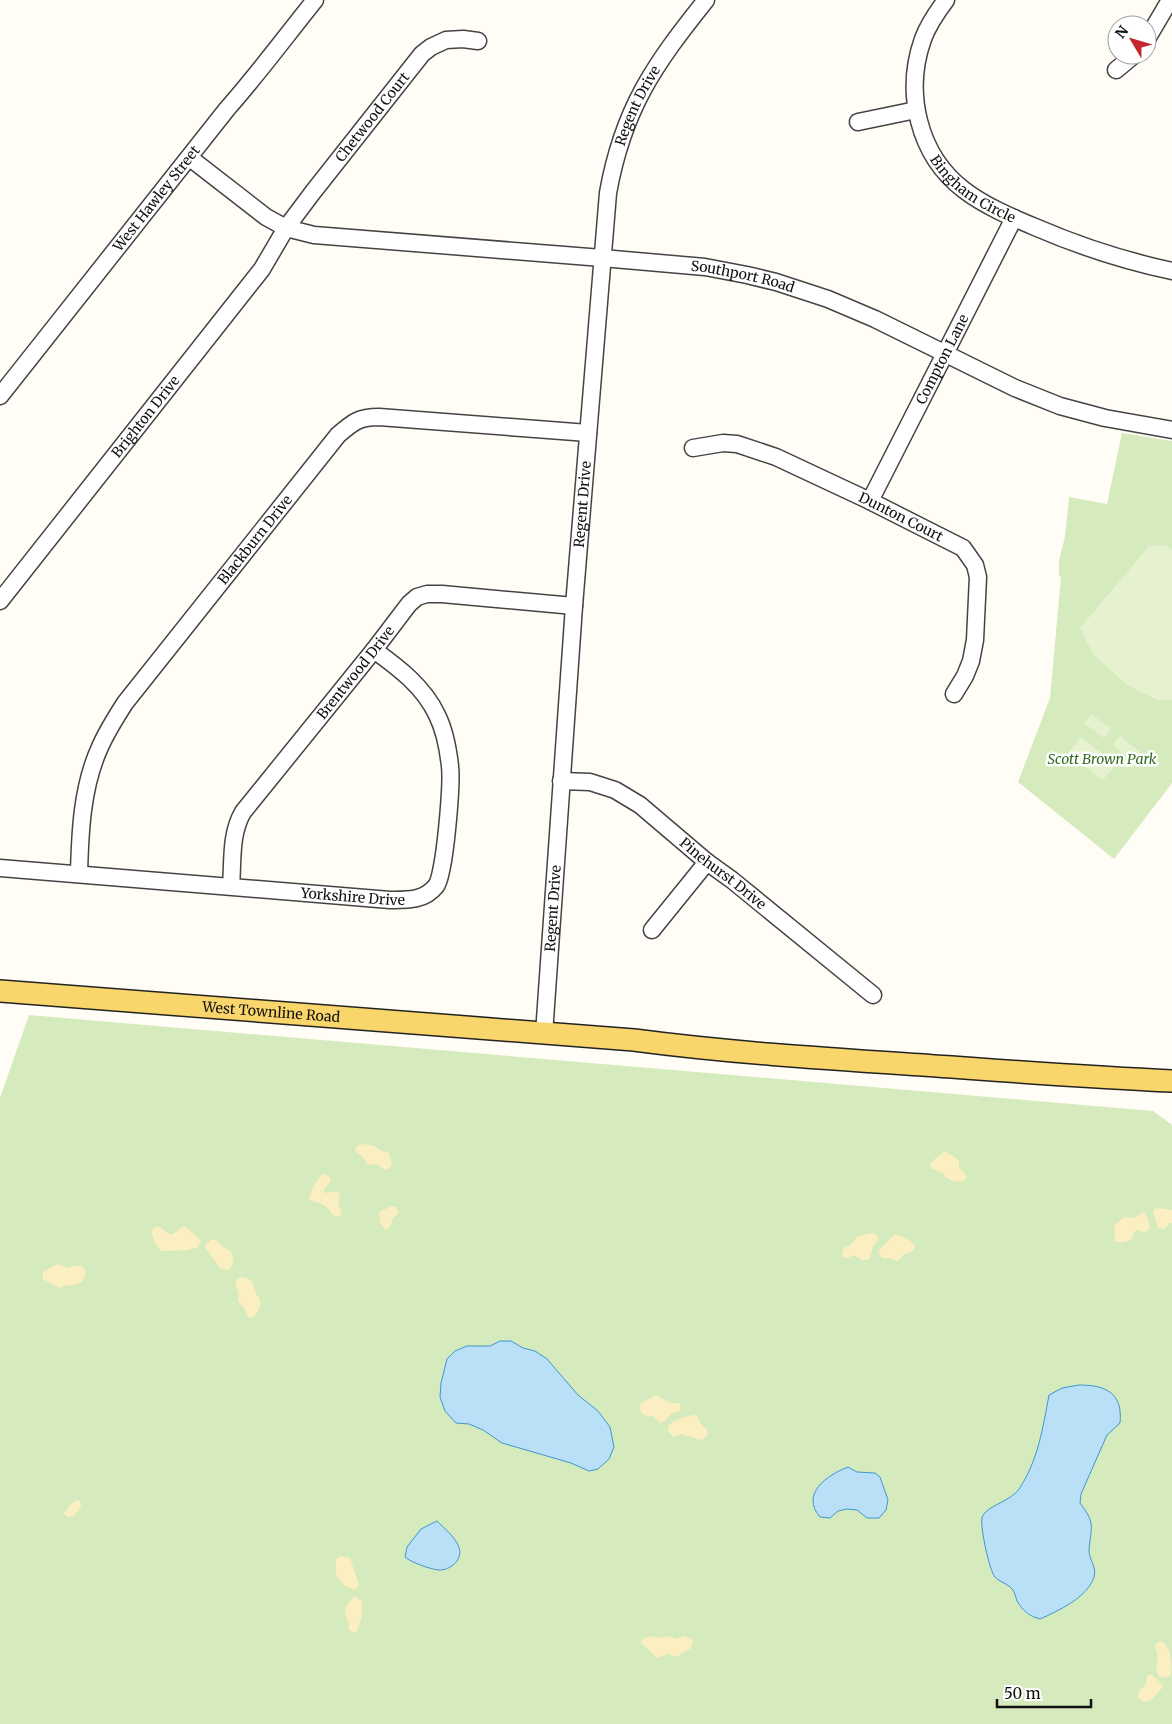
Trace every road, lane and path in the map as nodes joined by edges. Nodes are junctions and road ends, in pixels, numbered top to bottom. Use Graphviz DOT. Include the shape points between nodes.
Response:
graph roads {
  1 [pos="314,0"];
  2 [pos="946,0"];
  3 [pos="1170,0"];
  4 [pos="702,2"];
  5 [pos="1157,22"];
  6 [pos="478,42"];
  7 [pos="1122,65"];
  8 [pos="1116,70"];
  9 [pos="916,110"];
  10 [pos="858,122"];
  11 [pos="190,158"];
  12 [pos="1014,218"];
  13 [pos="286,228"];
  14 [pos="602,258"];
  15 [pos="1172,272"];
  16 [pos="946,354"];
  17 [pos="0,396"];
  18 [pos="1172,430"];
  19 [pos="588,433"];
  20 [pos="693,448"];
  21 [pos="870,501"];
  22 [pos="0,601"];
  23 [pos="574,606"];
  24 [pos="374,650"];
  25 [pos="954,694"];
  26 [pos="561,780"];
  27 [pos="706,862"];
  28 [pos="0,868"];
  29 [pos="79,874"];
  30 [pos="232,886"];
  31 [pos="652,930"];
  32 [pos="0,991"];
  33 [pos="873,995"];
  34 [pos="544,1034"];
  35 [pos="1172,1081"];
  1 -- 11 [label="street, West Hawley Street"];
  2 -- 9 [label="street, Bingham Circle" via="923,38 914,81"];
  3 -- 5 [label="street"];
  4 -- 14 [label="street, Regent Drive" via="656,66 627,121 612,169"];
  6 -- 13 [label="street, Chetwood Court" via="446,40 422,54"];
  7 -- 8 [label="street"];
  9 -- 10 [label="street"];
  9 -- 12 [label="street, Bingham Circle" via="931,151 947,174 979,200"];
  11 -- 13 [label="street, Southport Road" via="266,217"];
  11 -- 17 [label="street, West Hawley Street"];
  12 -- 15 [label="street, Bingham Circle" via="1093,250"];
  12 -- 16 [label="street, Compton Lane"];
  13 -- 14 [label="street, Southport Road" via="314,235"];
  13 -- 22 [label="street, Brighton Drive" via="262,269"];
  14 -- 16 [label="street, Southport Road" via="705,267 776,282 828,299"];
  14 -- 19 [label="street, Regent Drive"];
  16 -- 18 [label="street, Southport Road" via="1060,406"];
  16 -- 21 [label="street, Compton Lane"];
  19 -- 23 [label="street, Regent Drive"];
  19 -- 29 [label="street, Blackburn Drive" via="365,417 338,435 124,703 109,727 91,770 85,795"];
  20 -- 21 [label="street, Dunton Court" via="737,444 776,457"];
  21 -- 25 [label="street, Dunton Court" via="963,548 975,565 978,576 975,640 971,662"];
  23 -- 24 [label="street, Brentwood Drive" via="427,594 409,604"];
  23 -- 26 [label="street, Regent Drive"];
  24 -- 30 [label="street, Brentwood Drive" via="243,812 235,833"];
  24 -- 30 [label="street, Yorkshire Drive" via="410,678 425,695 446,734 451,769 444,863 436,886 428,894 409,900"];
  26 -- 27 [label="street, Pinehurst Drive" via="590,782 615,790 640,805"];
  26 -- 34 [label="street, Regent Drive"];
  27 -- 31 [label="street"];
  27 -- 33 [label="street, Pinehurst Drive"];
  28 -- 29 [label="street, Yorkshire Drive"];
  29 -- 30 [label="street, Yorkshire Drive"];
  32 -- 34 [label="main road, West Townline Road"];
  34 -- 35 [label="main road, West Townline Road" via="832,1059"];
}
